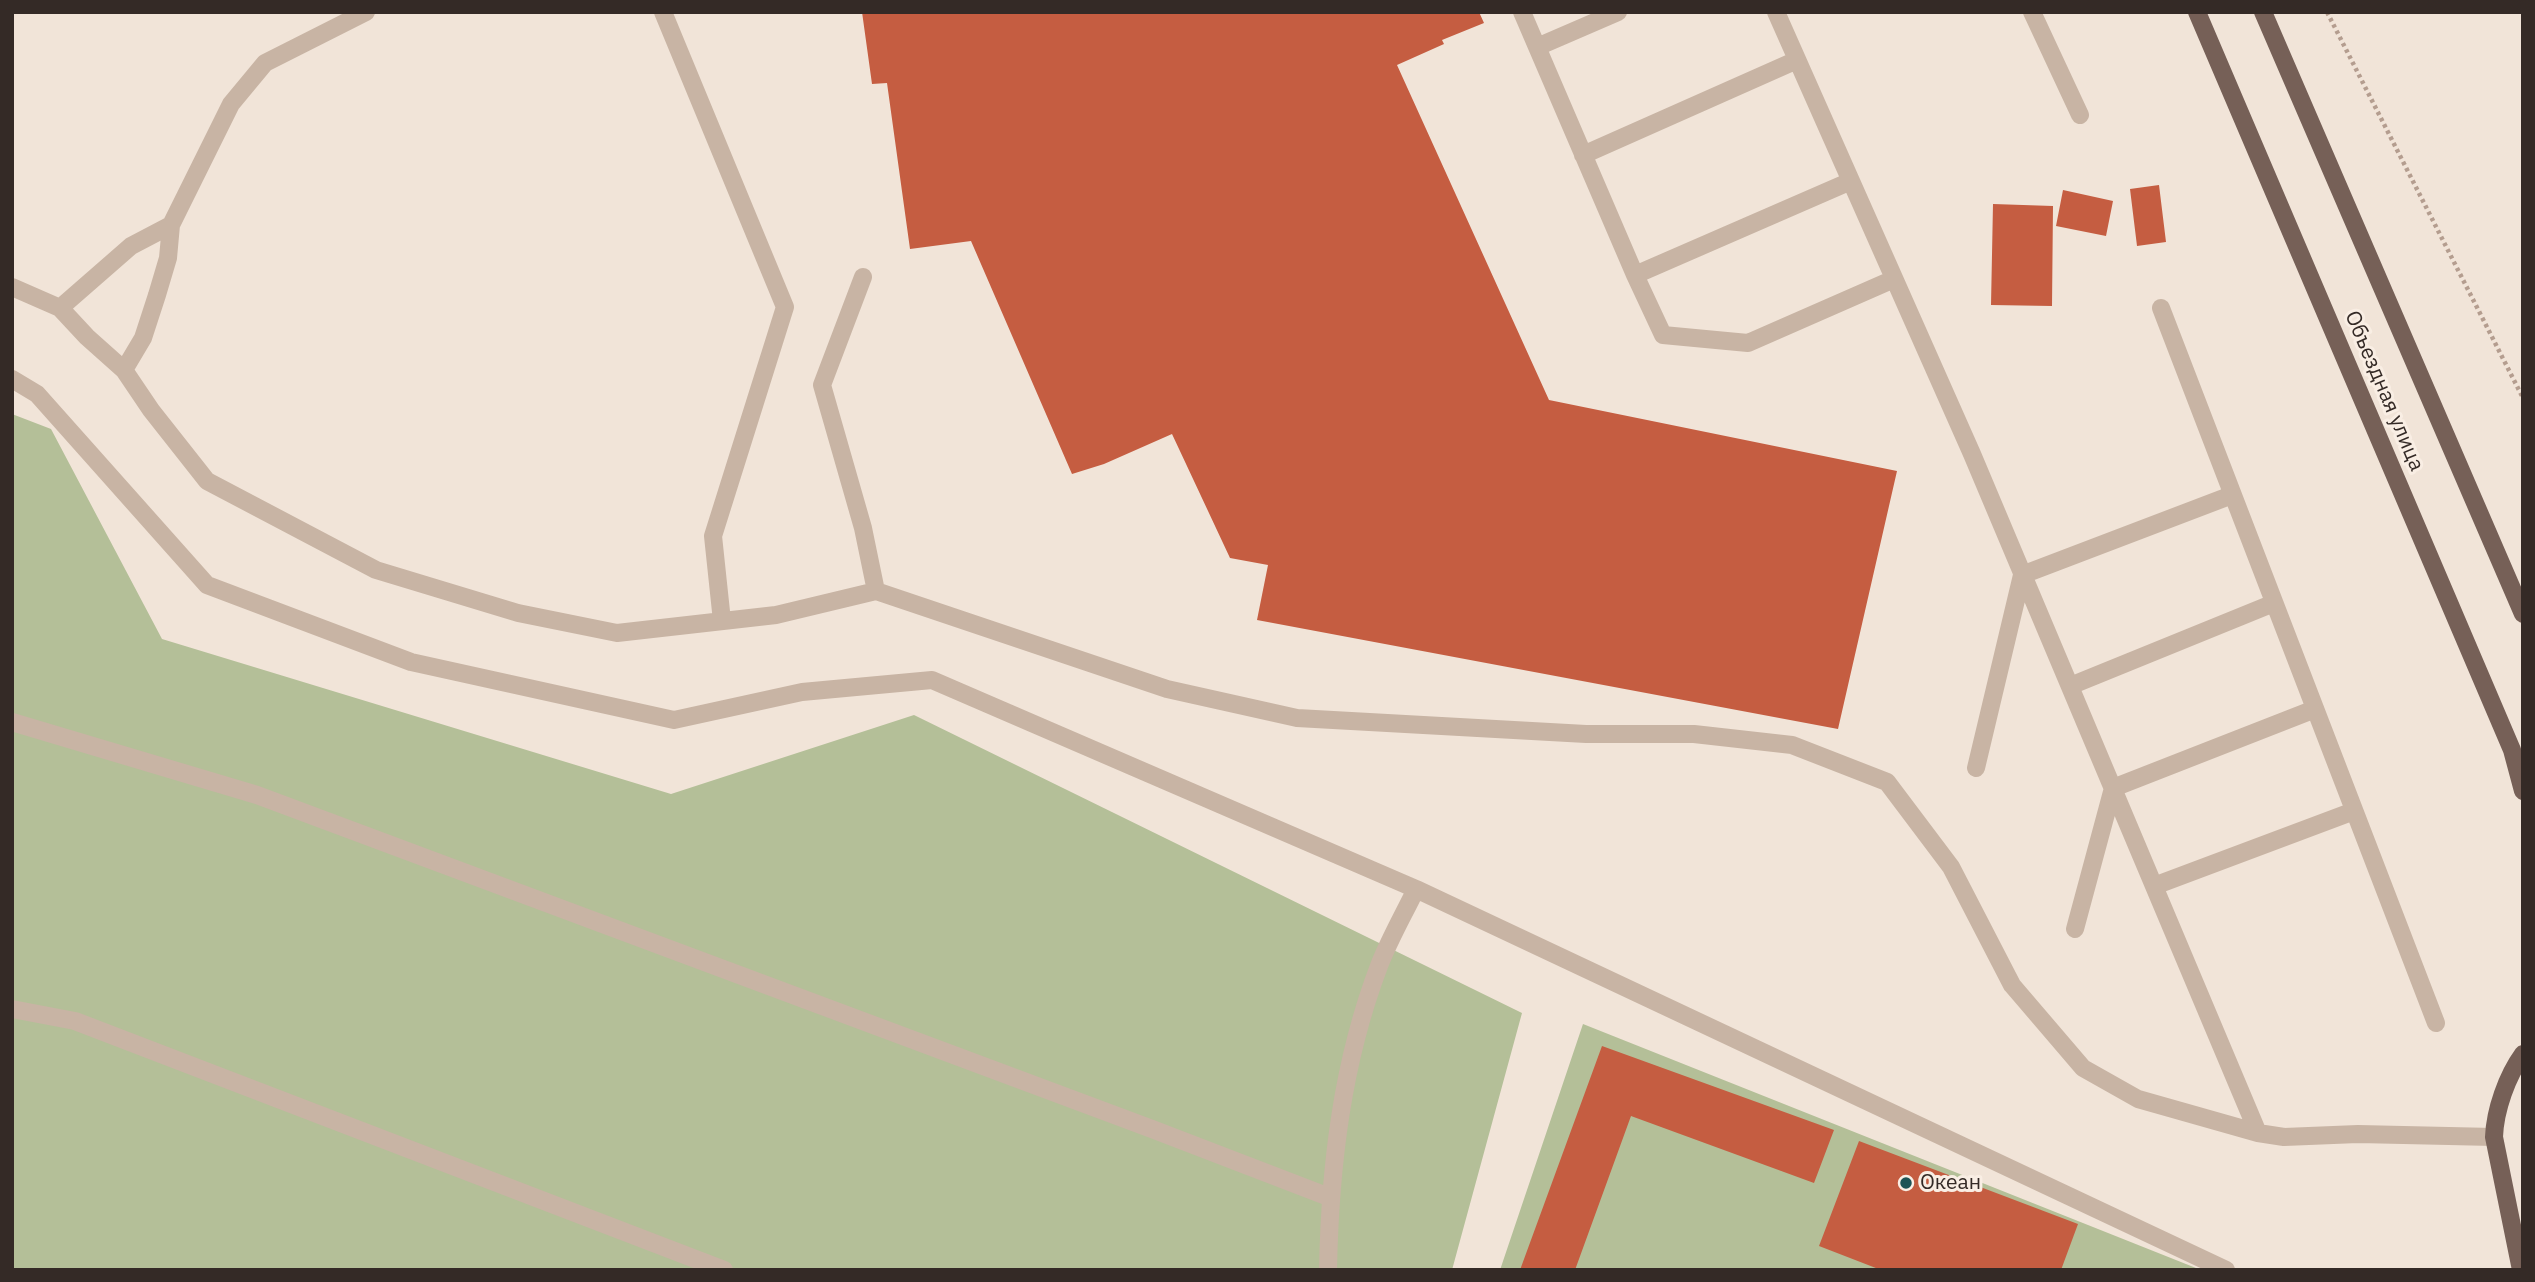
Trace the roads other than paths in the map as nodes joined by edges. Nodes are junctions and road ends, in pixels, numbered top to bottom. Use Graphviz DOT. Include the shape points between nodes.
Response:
graph roads {
  1 [pos="366,12"];
  2 [pos="663,12"];
  3 [pos="1522,12"];
  4 [pos="1618,12"];
  5 [pos="1776,12"];
  6 [pos="2032,12"];
  7 [pos="2197,12"];
  8 [pos="2263,12"];
  9 [pos="1537,47"];
  10 [pos="1797,60"];
  11 [pos="2080,115"];
  12 [pos="1583,155"];
  13 [pos="1850,181"];
  14 [pos="171,225"];
  15 [pos="1635,275"];
  16 [pos="863,277"];
  17 [pos="1894,279"];
  18 [pos="12,286"];
  19 [pos="60,308"];
  20 [pos="2161,308"];
  21 [pos="124,370"];
  22 [pos="12,379"];
  23 [pos="2232,495"];
  24 [pos="2022,575"];
  25 [pos="876,591"];
  26 [pos="2274,603"];
  27 [pos="2523,614"];
  28 [pos="722,621"];
  29 [pos="2070,686"];
  30 [pos="2315,709"];
  31 [pos="12,722"];
  32 [pos="1976,768"];
  33 [pos="2113,788"];
  34 [pos="2523,790"];
  35 [pos="2354,811"];
  36 [pos="2154,886"];
  37 [pos="1416,889"];
  38 [pos="2075,929"];
  39 [pos="12,1009"];
  40 [pos="2436,1023"];
  41 [pos="2523,1054"];
  42 [pos="2258,1133"];
  43 [pos="2494,1137"];
  44 [pos="1329,1197"];
  45 [pos="724,1270"];
  46 [pos="1328,1270"];
  47 [pos="2226,1270"];
  48 [pos="2521,1270"];
  1 -- 14 [label="street" via="265,63 231,104"];
  2 -- 28 [label="street" via="785,307 713,536"];
  3 -- 9 [label="street"];
  4 -- 9 [label="street"];
  5 -- 10 [label="street"];
  6 -- 11 [label="street"];
  7 -- 34 [label="main road, Объездная улица" via="2512,750"];
  8 -- 27 [label="main road, Объездная улица"];
  9 -- 12 [label="street"];
  10 -- 12 [label="street"];
  10 -- 13 [label="street"];
  12 -- 15 [label="street"];
  13 -- 15 [label="street"];
  13 -- 17 [label="street"];
  14 -- 19 [label="street" via="131,246"];
  14 -- 21 [label="street" via="157,295 143,338"];
  15 -- 17 [label="street" via="1663,335 1748,343"];
  16 -- 25 [label="street" via="822,385"];
  17 -- 24 [label="street"];
  18 -- 19 [label="street"];
  19 -- 21 [label="street"];
  20 -- 23 [label="street"];
  21 -- 28 [label="street" via="207,481 376,570 518,613 617,633"];
  22 -- 37 [label="street" via="37,394 207,585 411,662 674,720 802,692 932,681"];
  23 -- 24 [label="street"];
  23 -- 26 [label="street"];
  24 -- 29 [label="street"];
  24 -- 32 [label="street"];
  25 -- 28 [label="street" via="776,615"];
  25 -- 42 [label="street" via="1167,689 1297,718 1586,734 1693,734 1792,745 1887,782 1951,867 2012,985 2083,1068 2138,1099"];
  26 -- 29 [label="street"];
  26 -- 30 [label="street"];
  29 -- 33 [label="street"];
  30 -- 33 [label="street"];
  30 -- 35 [label="street"];
  31 -- 44 [label="street" via="257,795"];
  33 -- 36 [label="street"];
  33 -- 38 [label="street"];
  35 -- 36 [label="street"];
  35 -- 40 [label="street"];
  36 -- 42 [label="street"];
  37 -- 44 [label="street" via="1380,965 1358,1030 1342,1100"];
  37 -- 47 [label="street"];
  39 -- 45 [label="street" via="75,1021"];
  41 -- 43 [label="main road" via="2495,1121"];
  42 -- 43 [label="street" via="2284,1137 2358,1133"];
  43 -- 48 [label="main road"];
  44 -- 46 [label="street"];
}
